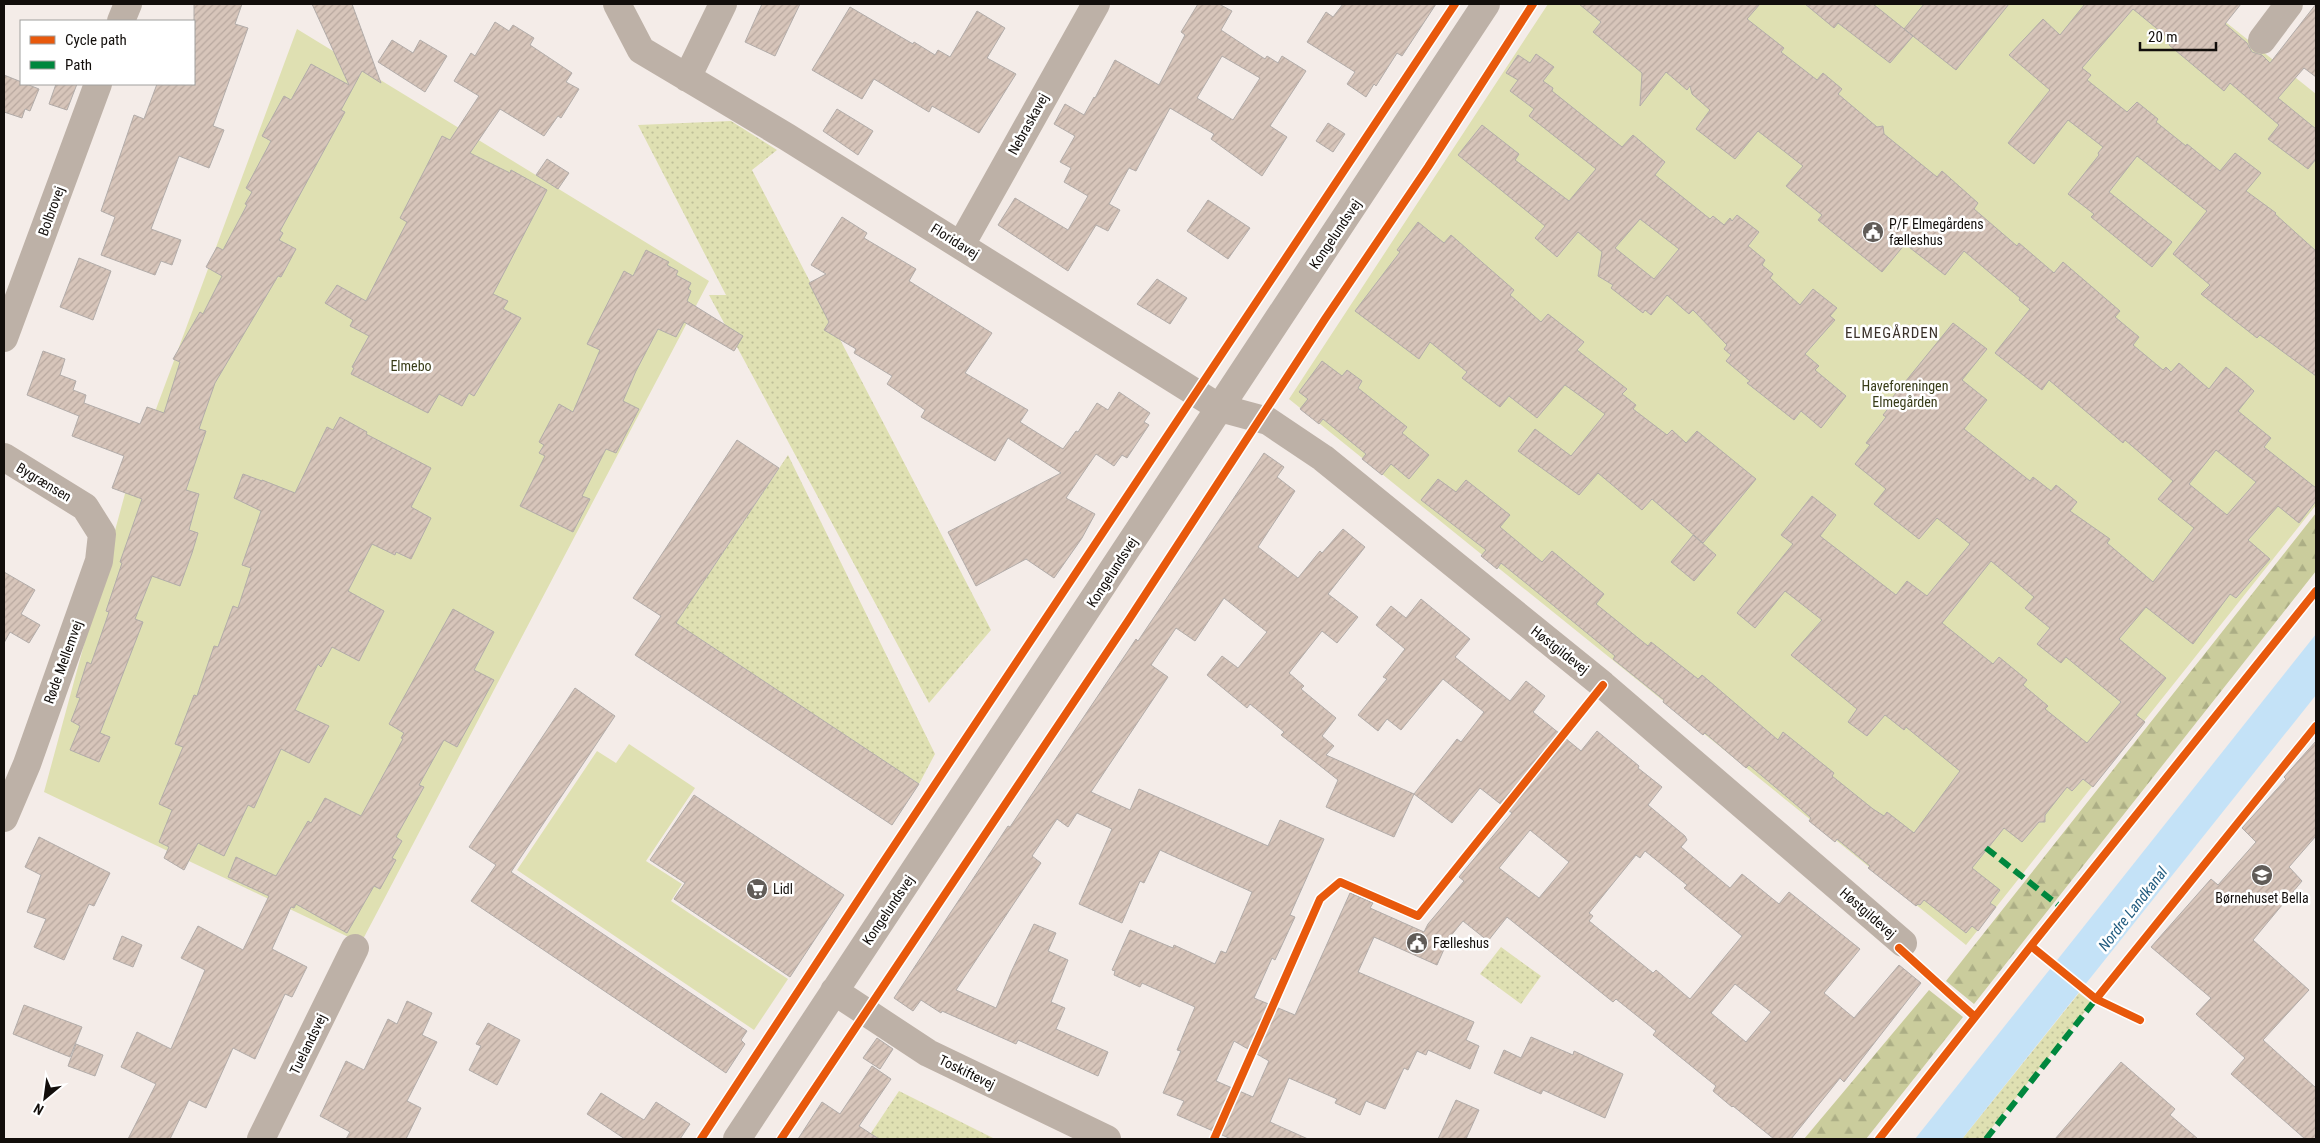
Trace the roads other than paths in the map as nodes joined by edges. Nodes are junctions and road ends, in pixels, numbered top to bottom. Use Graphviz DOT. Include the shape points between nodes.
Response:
graph roads {
  1 [pos="128,4"];
  2 [pos="617,4"];
  3 [pos="723,4"];
  4 [pos="1096,4"];
  5 [pos="1486,4"];
  6 [pos="2289,4"];
  7 [pos="121,20"];
  8 [pos="2262,40"];
  9 [pos="687,78"];
  10 [pos="98,85"];
  11 [pos="961,245"];
  12 [pos="4,338"];
  13 [pos="1220,408"];
  14 [pos="4,457"];
  15 [pos="85,507"];
  16 [pos="4,818"];
  17 [pos="1903,943"];
  18 [pos="354,948"];
  19 [pos="834,992"];
  20 [pos="261,1139"];
  21 [pos="736,1139"];
  22 [pos="1107,1139"];
  1 -- 7 [label="street"];
  2 -- 9 [label="street, Floridavej" via="641,50"];
  3 -- 9 [label="street"];
  4 -- 11 [label="street, Nebraskavej"];
  5 -- 13 [label="street, Kongelundsvej"];
  6 -- 8 [label="street"];
  9 -- 11 [label="street, Floridavej"];
  10 -- 12 [label="street, Bolbrovej"];
  11 -- 13 [label="street, Floridavej"];
  13 -- 17 [label="street, Høstgildevej" via="1268,421 1323,458 1603,685"];
  13 -- 19 [label="street, Kongelundsvej"];
  14 -- 15 [label="street, Bygrænsen"];
  15 -- 16 [label="street, Røde Mellemvej" via="102,534 99,560 27,764"];
  18 -- 20 [label="street, Tuelandsvej"];
  19 -- 21 [label="street, Kongelundsvej"];
  19 -- 22 [label="street, Toskiftevej" via="928,1052"];
}
